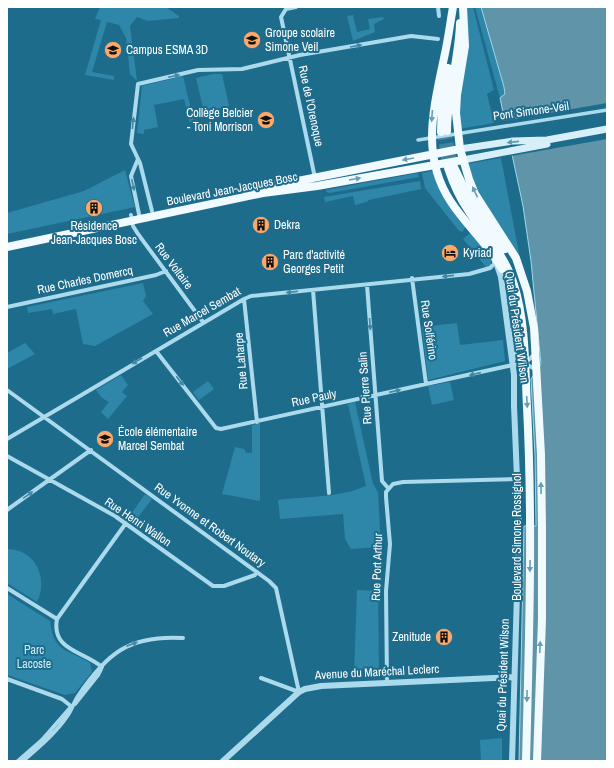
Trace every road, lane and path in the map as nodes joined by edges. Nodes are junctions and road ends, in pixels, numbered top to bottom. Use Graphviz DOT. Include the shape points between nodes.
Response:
graph roads {
  1 [pos="296,7"];
  2 [pos="432,7"];
  3 [pos="438,7"];
  4 [pos="457,8"];
  5 [pos="439,16"];
  6 [pos="438,39"];
  7 [pos="290,58"];
  8 [pos="607,110"];
  9 [pos="607,129"];
  10 [pos="444,132"];
  11 [pos="607,133"];
  12 [pos="458,134"];
  13 [pos="432,138"];
  14 [pos="418,140"];
  15 [pos="460,149"];
  16 [pos="433,154"];
  17 [pos="138,159"];
  18 [pos="463,160"];
  19 [pos="436,164"];
  20 [pos="315,176"];
  21 [pos="317,186"];
  22 [pos="246,196"];
  23 [pos="152,211"];
  24 [pos="136,217"];
  25 [pos="7,242"];
  26 [pos="7,247"];
  27 [pos="494,256"];
  28 [pos="166,271"];
  29 [pos="412,278"];
  30 [pos="367,285"];
  31 [pos="313,290"];
  32 [pos="244,299"];
  33 [pos="504,305"];
  34 [pos="7,307"];
  35 [pos="520,314"];
  36 [pos="203,322"];
  37 [pos="534,328"];
  38 [pos="156,351"];
  39 [pos="536,352"];
  40 [pos="525,363"];
  41 [pos="513,365"];
  42 [pos="536,371"];
  43 [pos="426,384"];
  44 [pos="7,390"];
  45 [pos="375,395"];
  46 [pos="322,406"];
  47 [pos="44,416"];
  48 [pos="257,422"];
  49 [pos="7,439"];
  50 [pos="91,450"];
  51 [pos="7,456"];
  52 [pos="517,479"];
  53 [pos="50,480"];
  54 [pos="388,488"];
  55 [pos="329,493"];
  56 [pos="7,510"];
  57 [pos="126,523"];
  58 [pos="257,572"];
  59 [pos="7,588"];
  60 [pos="57,619"];
  61 [pos="184,638"];
  62 [pos="102,667"];
  63 [pos="513,677"];
  64 [pos="261,678"];
  65 [pos="7,679"];
  66 [pos="386,682"];
  67 [pos="299,692"];
  68 [pos="72,707"];
  69 [pos="18,761"];
  70 [pos="23,761"];
  71 [pos="223,761"];
  72 [pos="512,761"];
  73 [pos="526,761"];
  74 [pos="537,761"];
  1 -- 7 [label="street, Rue de l'Orenoque" via="286,9 281,17"];
  2 -- 3 [label="street"];
  3 -- 5 [label="street"];
  4 -- 10 [label="main road" via="442,100"];
  4 -- 12 [label="main road" via="465,46 457,95"];
  4 -- 13 [label="main road, one-way" via="433,108"];
  7 -- 6 [label="street, one-way" via="411,36"];
  17 -- 7 [label="street, one-way" via="131,144 138,84 198,70 235,70"];
  7 -- 20 [label="street, Rue de l'Orenoque"];
  8 -- 12 [label="street, Pont Simone-Veil"];
  9 -- 15 [label="main road, one-way" via="547,140 513,141"];
  11 -- 18 [label="main road"];
  12 -- 13 [label="street, Pont Simone-Veil"];
  12 -- 15 [label="main road"];
  13 -- 14 [label="street, Pont Simone-Veil"];
  13 -- 16 [label="main road"];
  15 -- 16 [label="main road, Boulevard Jean-Jacques Bosc"];
  15 -- 18 [label="main road"];
  16 -- 19 [label="main road"];
  16 -- 20 [label="main road, Boulevard Jean-Jacques Bosc, one-way"];
  17 -- 23 [label="street"];
  17 -- 24 [label="street, Rue Voltaire, one-way" via="131,176"];
  18 -- 19 [label="main road, Boulevard Jean-Jacques Bosc"];
  37 -- 18 [label="main road, one-way" via="527,291 516,258 480,202"];
  21 -- 19 [label="main road, Boulevard Jean-Jacques Bosc, one-way"];
  19 -- 27 [label="main road" via="450,201"];
  20 -- 21 [label="street, Rue de l'Orenoque"];
  20 -- 22 [label="street" via="305,181"];
  20 -- 23 [label="main road, Boulevard Jean-Jacques Bosc"];
  21 -- 22 [label="main road, Boulevard Jean-Jacques Bosc" via="285,188"];
  22 -- 24 [label="main road, Boulevard Jean-Jacques Bosc"];
  23 -- 24 [label="main road, Boulevard Jean-Jacques Bosc"];
  24 -- 25 [label="main road, Boulevard Jean-Jacques Bosc"];
  24 -- 26 [label="main road, Boulevard Jean-Jacques Bosc"];
  24 -- 28 [label="street, Rue Voltaire" via="138,234"];
  27 -- 29 [label="street, Rue Marcel Sembat, one-way" via="494,264 487,269 469,274"];
  27 -- 33 [label="street, Quai du Président Wilson" via="501,277"];
  27 -- 35 [label="main road" via="509,282"];
  28 -- 34 [label="street, Rue Charles Domercq"];
  28 -- 36 [label="street, Rue Voltaire"];
  29 -- 30 [label="street, Rue Marcel Sembat"];
  29 -- 43 [label="street, Rue Solférino"];
  30 -- 31 [label="street, Rue Marcel Sembat"];
  30 -- 45 [label="street, Rue Pierre Salin, one-way"];
  31 -- 32 [label="street, Rue Marcel Sembat, one-way"];
  31 -- 46 [label="street"];
  32 -- 36 [label="street, Rue Marcel Sembat"];
  32 -- 48 [label="street, Rue Laharpe"];
  33 -- 40 [label="street" via="515,355 519,361"];
  33 -- 41 [label="street, Quai du Président Wilson"];
  35 -- 37 [label="main road" via="514,284 506,264 468,210 454,185 451,168 473,206 508,255"];
  35 -- 40 [label="main road, Boulevard Simone Rossignol"];
  36 -- 38 [label="street, Rue Marcel Sembat"];
  37 -- 39 [label="main road, Boulevard Simone Rossignol"];
  38 -- 47 [label="street, Rue Marcel Sembat, one-way"];
  38 -- 48 [label="street, Rue Pauly, one-way" via="216,428"];
  39 -- 40 [label="street"];
  39 -- 42 [label="main road, Boulevard Simone Rossignol"];
  40 -- 41 [label="street, Rue Pauly"];
  40 -- 42 [label="street"];
  40 -- 73 [label="main road, Boulevard Simone Rossignol, one-way" via="530,527"];
  41 -- 43 [label="street, Rue Pauly, one-way"];
  41 -- 52 [label="street, Quai du Président Wilson"];
  74 -- 42 [label="main road, Boulevard Simone Rossignol, one-way" via="542,619 542,520"];
  45 -- 43 [label="street, Rue Pauly, one-way"];
  44 -- 47 [label="street, Rue Yvonne et Robert Noutary"];
  45 -- 46 [label="street, Rue Pauly"];
  45 -- 54 [label="street, Rue Pierre Salin" via="382,481"];
  46 -- 48 [label="street, Rue Pauly"];
  46 -- 55 [label="street"];
  47 -- 49 [label="street, Rue Marcel Sembat"];
  47 -- 50 [label="street, Rue Yvonne et Robert Noutary"];
  50 -- 53 [label="street"];
  50 -- 58 [label="street, Rue Yvonne et Robert Noutary"];
  51 -- 53 [label="street, Rue Henri Wallon"];
  52 -- 54 [label="street" via="403,482"];
  52 -- 63 [label="street, Quai du Président Wilson" via="517,588"];
  56 -- 53 [label="street, one-way"];
  53 -- 57 [label="street, Rue Henri Wallon"];
  54 -- 66 [label="street, Rue Port Arthur" via="386,497 390,544 386,591"];
  57 -- 58 [label="street, Rue Henri Wallon" via="213,586 224,586"];
  57 -- 60 [label="street"];
  58 -- 67 [label="street, Rue Yvonne et Robert Noutary" via="276,588"];
  59 -- 60 [label="street"];
  60 -- 62 [label="street" via="57,635 61,642"];
  62 -- 61 [label="street, one-way" via="110,656 131,644 158,638"];
  62 -- 68 [label="street"];
  63 -- 66 [label="street, Avenue du Maréchal Leclerc"];
  63 -- 72 [label="street, Quai du Président Wilson"];
  64 -- 67 [label="street"];
  65 -- 68 [label="street" via="62,699"];
  66 -- 67 [label="street, Avenue du Maréchal Leclerc" via="321,686"];
  67 -- 71 [label="street, Avenue du Maréchal Leclerc"];
  68 -- 69 [label="street" via="42,740"];
  68 -- 70 [label="street" via="54,733"];
}
